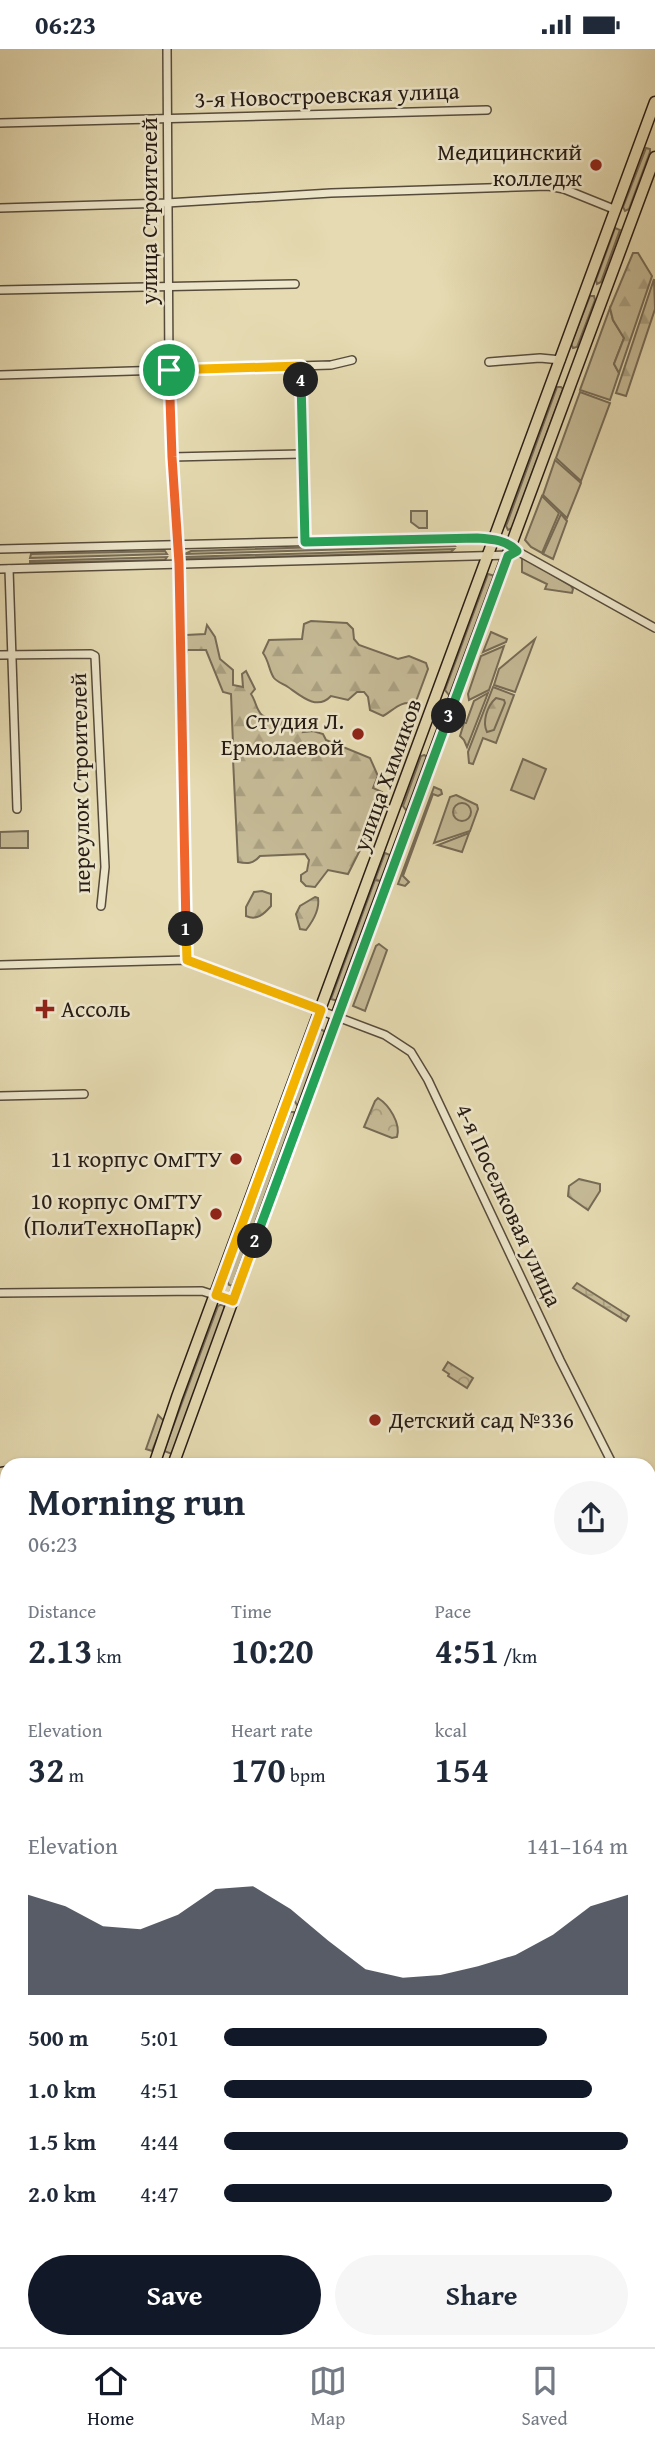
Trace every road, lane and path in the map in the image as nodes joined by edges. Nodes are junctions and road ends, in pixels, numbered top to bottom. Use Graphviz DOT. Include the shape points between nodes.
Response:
graph roads {
  1 [pos="167,49"];
  2 [pos="655,102"];
  3 [pos="487,110"];
  4 [pos="168,119"];
  5 [pos="0,123"];
  6 [pos="643,137"];
  7 [pos="655,142"];
  8 [pos="655,157"];
  9 [pos="167,203"];
  10 [pos="0,208"];
  11 [pos="616,210"];
  12 [pos="633,216"];
  13 [pos="295,284"];
  14 [pos="168,285"];
  15 [pos="589,285"];
  16 [pos="0,290"];
  17 [pos="607,291"];
  18 [pos="352,360"];
  19 [pos="561,360"];
  20 [pos="489,362"];
  21 [pos="301,366"];
  22 [pos="579,366"];
  23 [pos="169,370"];
  24 [pos="0,375"];
  25 [pos="303,454"];
  26 [pos="172,457"];
  27 [pos="494,539"];
  28 [pos="305,542"];
  29 [pos="178,545"];
  30 [pos="0,549"];
  31 [pos="512,551"];
  32 [pos="488,554"];
  33 [pos="179,563"];
  34 [pos="0,569"];
  35 [pos="9,569"];
  36 [pos="655,628"];
  37 [pos="0,655"];
  38 [pos="11,655"];
  39 [pos="432,706"];
  40 [pos="450,712"];
  41 [pos="17,809"];
  42 [pos="390,823"];
  43 [pos="407,829"];
  44 [pos="101,906"];
  45 [pos="187,960"];
  46 [pos="0,965"];
  47 [pos="321,1010"];
  48 [pos="337,1016"];
  49 [pos="84,1094"];
  50 [pos="0,1096"];
  51 [pos="284,1105"];
  52 [pos="302,1112"];
  53 [pos="0,1293"];
  54 [pos="216,1295"];
  55 [pos="233,1301"];
  56 [pos="154,1458"];
  57 [pos="176,1458"];
  58 [pos="610,1458"];
  1 -- 4 [label="street, улица Строителей"];
  2 -- 6 [label="main road, улица Химиков"];
  3 -- 4 [label="street, 3-я Новостроевская улица"];
  4 -- 5 [label="street, 3-я Новостроевская улица"];
  4 -- 9 [label="street, улица Строителей"];
  6 -- 7 [label="main road"];
  6 -- 11 [label="main road, улица Химиков"];
  8 -- 12 [label="main road, улица Химиков"];
  9 -- 10 [label="street"];
  9 -- 11 [label="street" via="548,186"];
  9 -- 14 [label="street, улица Строителей"];
  11 -- 12 [label="main road"];
  11 -- 15 [label="main road, улица Химиков"];
  12 -- 17 [label="main road, улица Химиков"];
  13 -- 14 [label="street"];
  14 -- 16 [label="street"];
  14 -- 23 [label="street, улица Строителей"];
  15 -- 17 [label="main road"];
  15 -- 19 [label="main road, улица Химиков"];
  17 -- 22 [label="main road, улица Химиков"];
  18 -- 21 [label="street"];
  19 -- 20 [label="street"];
  19 -- 22 [label="main road"];
  19 -- 27 [label="main road, улица Химиков"];
  21 -- 23 [label="street"];
  21 -- 25 [label="street"];
  22 -- 31 [label="main road, улица Химиков"];
  23 -- 24 [label="street"];
  23 -- 26 [label="street, улица Строителей"];
  25 -- 26 [label="street"];
  25 -- 28 [label="street"];
  26 -- 29 [label="street, улица Строителей"];
  27 -- 28 [label="street"];
  27 -- 31 [label="street"];
  27 -- 32 [label="main road, улица Химиков"];
  28 -- 29 [label="street"];
  29 -- 30 [label="street"];
  29 -- 33 [label="street, улица Строителей"];
  31 -- 32 [label="street"];
  31 -- 36 [label="street"];
  31 -- 40 [label="main road, улица Химиков"];
  32 -- 33 [label="street"];
  32 -- 39 [label="main road, улица Химиков"];
  33 -- 35 [label="street"];
  33 -- 45 [label="street, улица Строителей"];
  34 -- 35 [label="street"];
  35 -- 38 [label="street"];
  37 -- 38 [label="street"];
  38 -- 41 [label="street"];
  38 -- 44 [label="street, переулок Строителей" via="92,653 97,660 105,867"];
  39 -- 40 [label="main road"];
  39 -- 42 [label="main road, улица Химиков"];
  40 -- 43 [label="main road, улица Химиков"];
  42 -- 43 [label="main road"];
  42 -- 47 [label="main road, улица Химиков"];
  43 -- 48 [label="main road, улица Химиков"];
  45 -- 46 [label="street"];
  45 -- 47 [label="street, 4-я Поселковая улица"];
  47 -- 48 [label="street, 4-я Поселковая улица"];
  47 -- 51 [label="main road, улица Химиков"];
  48 -- 52 [label="main road, улица Химиков"];
  48 -- 58 [label="street, 4-я Поселковая улица" via="400,1043 419,1063"];
  49 -- 50 [label="street"];
  51 -- 52 [label="main road"];
  51 -- 54 [label="main road, улица Химиков"];
  52 -- 55 [label="main road, улица Химиков"];
  53 -- 54 [label="street" via="202,1291"];
  54 -- 55 [label="street"];
  54 -- 56 [label="main road, улица Химиков"];
  55 -- 57 [label="main road, улица Химиков"];
}
